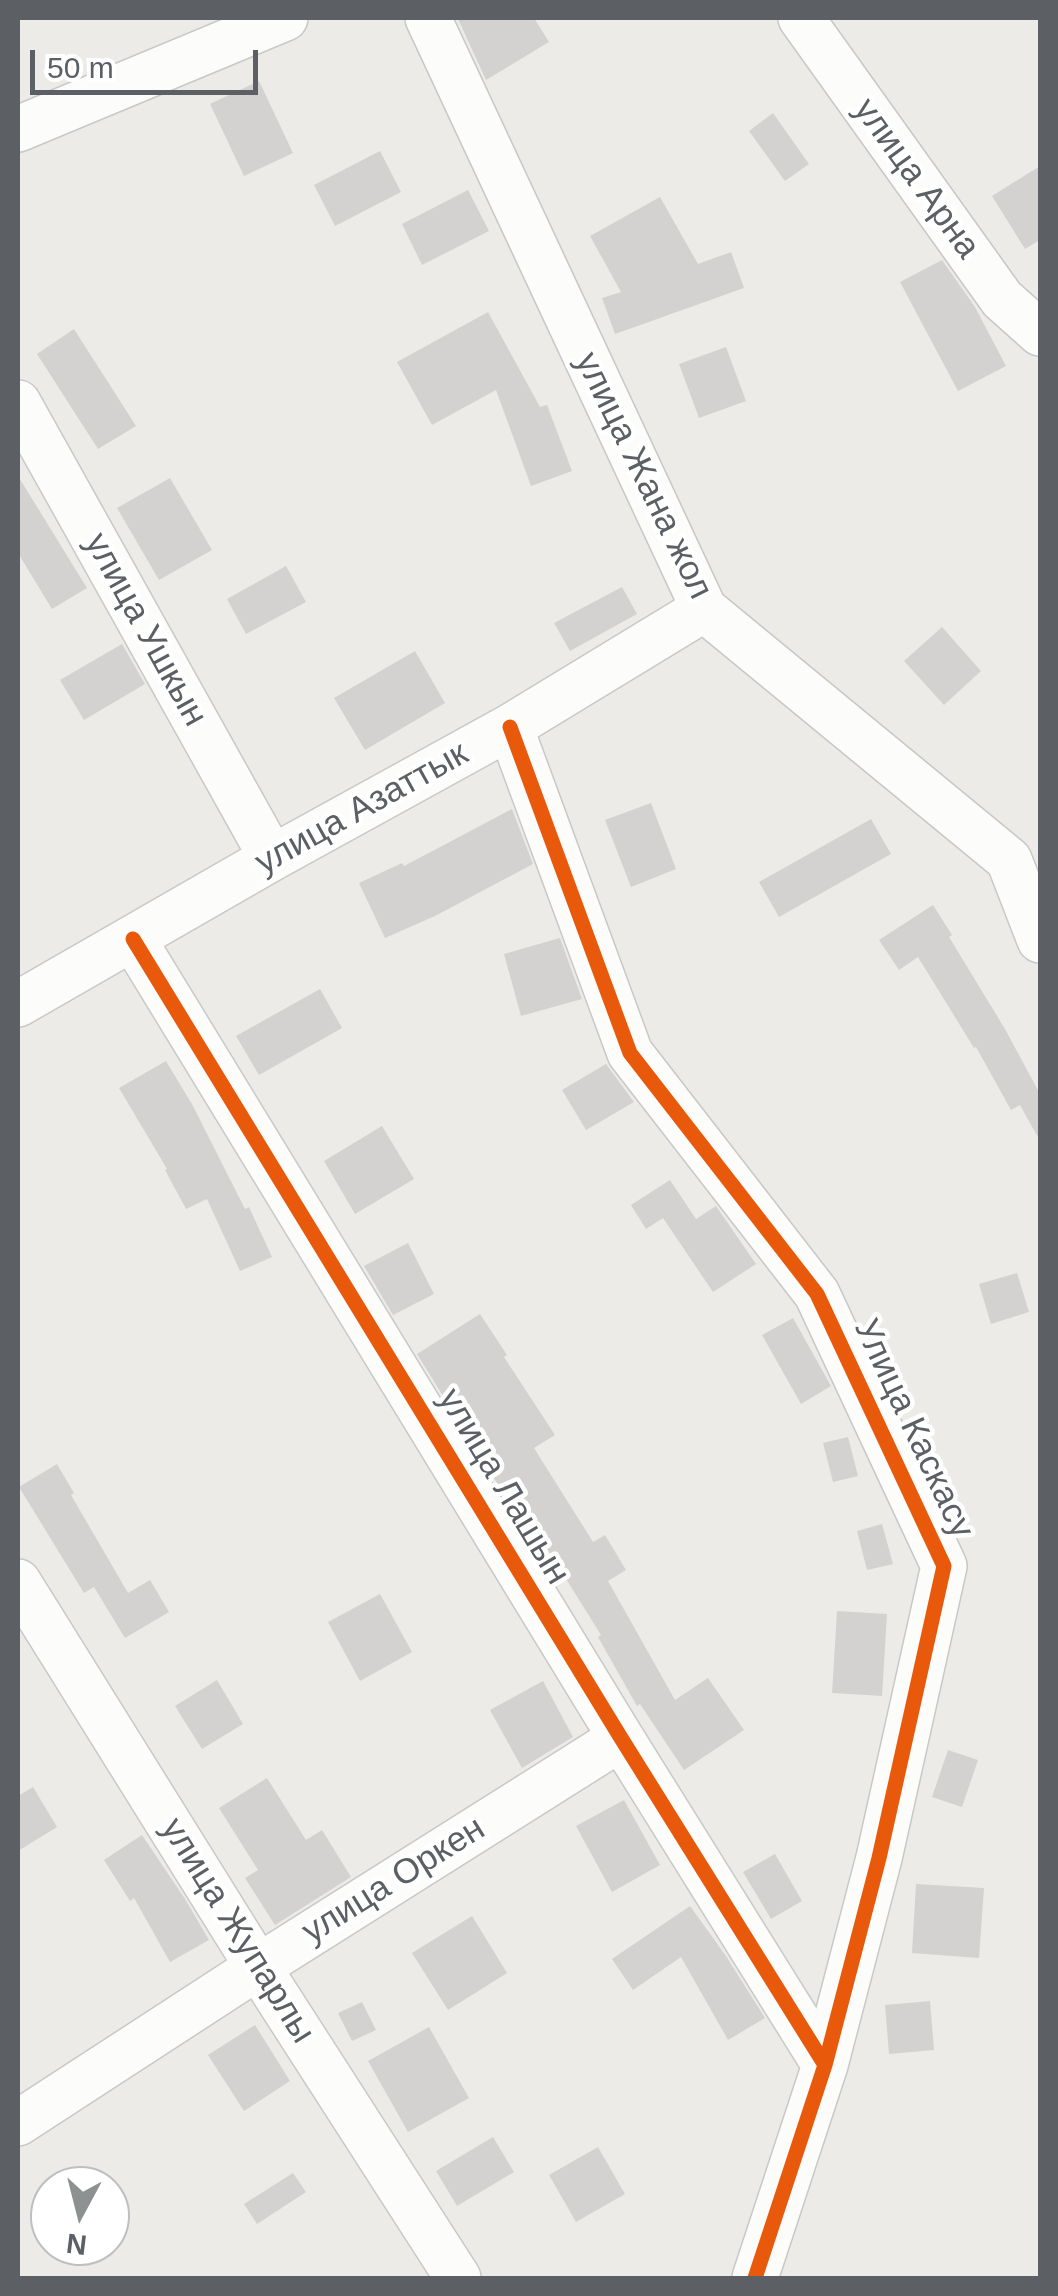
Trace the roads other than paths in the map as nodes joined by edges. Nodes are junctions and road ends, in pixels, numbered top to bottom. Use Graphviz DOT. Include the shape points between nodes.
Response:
graph roads {
  1 [pos="285,18"];
  2 [pos="428,18"];
  3 [pos="801,18"];
  4 [pos="18,129"];
  5 [pos="1040,333"];
  6 [pos="18,403"];
  7 [pos="704,609"];
  8 [pos="510,728"];
  9 [pos="272,858"];
  10 [pos="132,939"];
  11 [pos="1040,940"];
  12 [pos="18,1004"];
  13 [pos="18,1582"];
  14 [pos="621,1738"];
  15 [pos="258,1967"];
  16 [pos="825,2064"];
  17 [pos="18,2123"];
  18 [pos="458,2278"];
  19 [pos="756,2278"];
  1 -- 4 [label="street"];
  2 -- 7 [label="street, улица Жана жол"];
  3 -- 5 [label="street, улица Арна" via="1002,298"];
  6 -- 9 [label="street, улица Ушкын"];
  7 -- 8 [label="street, улица Азаттык"];
  7 -- 11 [label="street, улица Жана жол" via="1009,860"];
  8 -- 9 [label="street, улица Азаттык"];
  8 -- 16 [label="street, Улица Каскасу" via="630,1053 817,1294 944,1566"];
  9 -- 10 [label="street, улица Азаттык"];
  10 -- 12 [label="street, улица Азаттык"];
  10 -- 14 [label="street, улица Лашын"];
  13 -- 15 [label="street, улица Жупарлы"];
  14 -- 15 [label="street, улица Оркен"];
  14 -- 16 [label="street, улица Лашын"];
  15 -- 17 [label="street, улица Оркен"];
  15 -- 18 [label="street, улица Жупарлы"];
  16 -- 19 [label="street, Улица Каскасу"];
}
